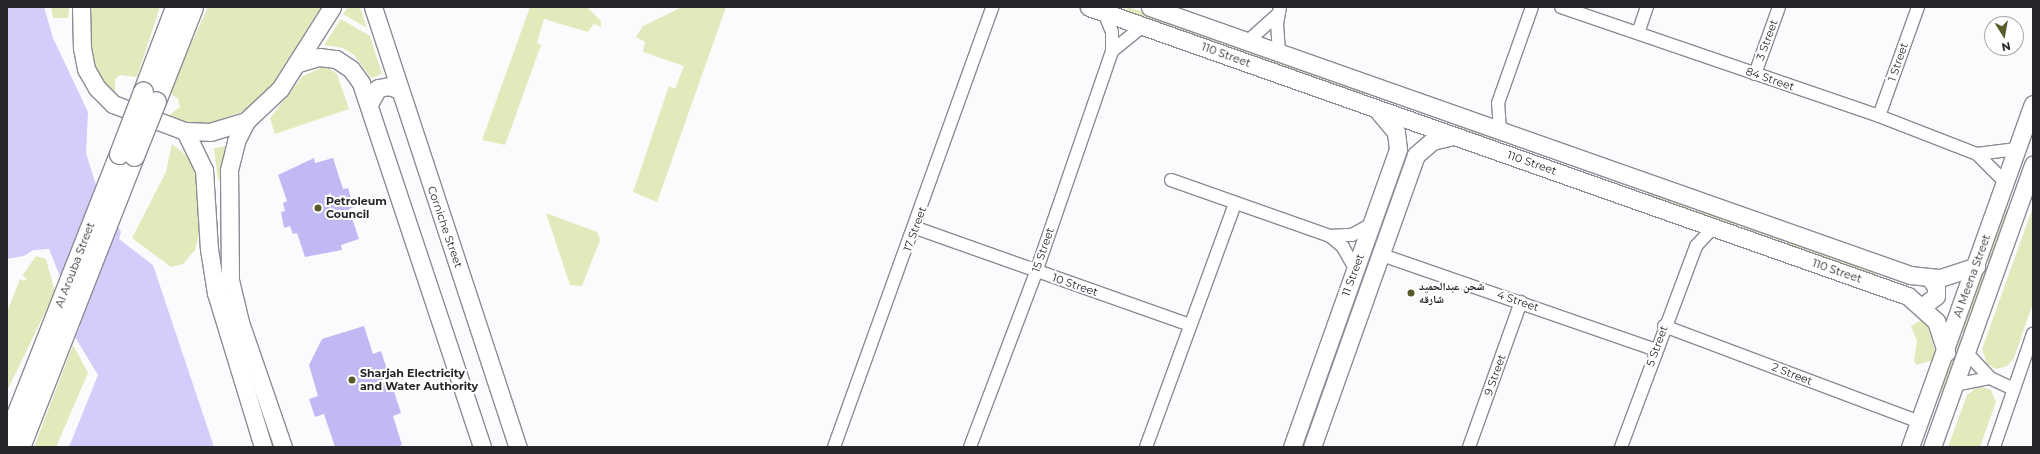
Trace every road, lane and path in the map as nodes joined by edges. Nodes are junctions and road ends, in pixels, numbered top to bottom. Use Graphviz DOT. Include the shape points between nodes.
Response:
graph roads {
  1 [pos="81,7"];
  2 [pos="175,7"];
  3 [pos="192,7"];
  4 [pos="202,7"];
  5 [pos="332,7"];
  6 [pos="373,7"];
  7 [pos="1150,7"];
  8 [pos="1532,7"];
  9 [pos="1561,7"];
  10 [pos="1647,7"];
  11 [pos="1779,7"];
  12 [pos="1918,7"];
  13 [pos="992,8"];
  14 [pos="1097,10"];
  15 [pos="1279,11"];
  16 [pos="1143,26"];
  17 [pos="1638,34"];
  18 [pos="1247,42"];
  19 [pos="1112,51"];
  20 [pos="1279,52"];
  21 [pos="298,63"];
  22 [pos="1755,74"];
  23 [pos="400,90"];
  24 [pos="154,93"];
  25 [pos="1408,99"];
  26 [pos="1498,103"];
  27 [pos="369,104"];
  28 [pos="2033,104"];
  29 [pos="1375,108"];
  30 [pos="1879,116"];
  31 [pos="246,121"];
  32 [pos="1476,122"];
  33 [pos="2024,128"];
  34 [pos="1500,130"];
  35 [pos="185,132"];
  36 [pos="1455,136"];
  37 [pos="2017,149"];
  38 [pos="1977,154"];
  39 [pos="1525,161"];
  40 [pos="1597,165"];
  41 [pos="2033,165"];
  42 [pos="1171,180"];
  43 [pos="2006,183"];
  44 [pos="2025,186"];
  45 [pos="1235,204"];
  46 [pos="1690,219"];
  47 [pos="1372,224"];
  48 [pos="916,228"];
  49 [pos="1714,228"];
  50 [pos="1330,236"];
  51 [pos="1696,246"];
  52 [pos="209,249"];
  53 [pos="1379,254"];
  54 [pos="1976,266"];
  55 [pos="1355,269"];
  56 [pos="1036,272"];
  57 [pos="1930,278"];
  58 [pos="1521,302"];
  59 [pos="1923,306"];
  60 [pos="236,308"];
  61 [pos="1336,321"];
  62 [pos="1190,325"];
  63 [pos="1664,326"];
  64 [pos="58,331"];
  65 [pos="2033,334"];
  66 [pos="1656,350"];
  67 [pos="1946,352"];
  68 [pos="1966,352"];
  69 [pos="35,368"];
  70 [pos="1990,378"];
  71 [pos="1334,384"];
  72 [pos="1954,385"];
  73 [pos="2014,389"];
  74 [pos="7,401"];
  75 [pos="1926,402"];
  76 [pos="1919,422"];
  77 [pos="7,438"];
  78 [pos="20,447"];
  79 [pos="263,447"];
  80 [pos="283,447"];
  81 [pos="482,447"];
  82 [pos="518,447"];
  83 [pos="834,447"];
  84 [pos="970,447"];
  85 [pos="1146,447"];
  86 [pos="1292,447"];
  87 [pos="1312,447"];
  88 [pos="1469,447"];
  89 [pos="1621,447"];
  90 [pos="1910,447"];
  91 [pos="1920,447"];
  92 [pos="1932,447"];
  93 [pos="1994,447"];
  1 -- 35 [label="main road" via="82,48 97,88 122,110"];
  2 -- 24 [label="main road"];
  3 -- 24 [label="main road"];
  4 -- 24 [label="main road" via="175,68"];
  5 -- 21 [label="main road"];
  6 -- 23 [label="main road, Corniche Street"];
  7 -- 18 [label="main road, 110 Street"];
  8 -- 26 [label="street"];
  9 -- 17 [label="street, 84 Street"];
  10 -- 17 [label="street"];
  11 -- 22 [label="street, 3 Street"];
  12 -- 30 [label="street, 1 Street"];
  13 -- 48 [label="street, 17 Street"];
  14 -- 16 [label="main road, 110 Street"];
  14 -- 19 [label="street, 15 Street" via="1112,32"];
  15 -- 18 [label="street"];
  15 -- 20 [label="street"];
  16 -- 19 [label="street"];
  16 -- 29 [label="main road, 110 Street"];
  17 -- 22 [label="street, 84 Street"];
  18 -- 20 [label="main road, 110 Street"];
  19 -- 56 [label="street, 15 Street"];
  20 -- 25 [label="main road, 110 Street"];
  21 -- 27 [label="main road" via="319,57 344,63 361,83"];
  21 -- 31 [label="main road" via="273,98"];
  22 -- 30 [label="street, 84 Street"];
  23 -- 27 [label="main road" via="389,86 378,88"];
  23 -- 82 [label="main road, Corniche Street"];
  24 -- 64 [label="main road, Al Arouba Street, bridge"];
  25 -- 29 [label="main road" via="1398,103 1377,98"];
  25 -- 32 [label="main road, 110 Street"];
  26 -- 32 [label="street"];
  26 -- 34 [label="street"];
  27 -- 81 [label="main road"];
  28 -- 33 [label="main road, Al Meena Street"];
  29 -- 36 [label="main road, 110 Street"];
  29 -- 47 [label="main road, 11 Street" via="1392,125 1399,143"];
  30 -- 38 [label="street, 84 Street"];
  31 -- 35 [label="main road" via="210,132"];
  31 -- 60 [label="main road" via="231,160 228,202 228,266"];
  32 -- 34 [label="main road, 110 Street"];
  33 -- 37 [label="main road, Al Meena Street"];
  33 -- 44 [label="main road" via="2032,134 2022,170"];
  34 -- 40 [label="main road, 110 Street"];
  35 -- 52 [label="main road" via="204,170"];
  36 -- 39 [label="main road, 110 Street"];
  36 -- 53 [label="main road, 11 Street" via="1432,141 1418,152"];
  37 -- 38 [label="street, 84 Street"];
  37 -- 43 [label="main road, Al Meena Street"];
  38 -- 43 [label="street, 84 Street"];
  39 -- 40 [label="main road" via="1545,159 1586,173"];
  39 -- 46 [label="main road, 110 Street"];
  40 -- 57 [label="main road, 110 Street" via="1902,272"];
  41 -- 44 [label="main road, Al Meena Street"];
  42 -- 45 [label="street"];
  43 -- 54 [label="main road, Al Meena Street"];
  44 -- 68 [label="main road, Al Meena Street"];
  45 -- 50 [label="street"];
  45 -- 62 [label="street"];
  46 -- 49 [label="main road, 110 Street"];
  46 -- 51 [label="street"];
  47 -- 50 [label="street" via="1352,235"];
  47 -- 55 [label="main road, 11 Street"];
  48 -- 56 [label="street, 10 Street"];
  48 -- 83 [label="street, 17 Street"];
  49 -- 51 [label="street, 5 Street"];
  49 -- 59 [label="main road, 110 Street" via="1903,294"];
  50 -- 55 [label="street" via="1345,251"];
  51 -- 63 [label="street, 5 Street"];
  52 -- 60 [label="main road" via="214,244 222,247 227,290"];
  52 -- 79 [label="main road" via="221,315"];
  53 -- 58 [label="street, 4 Street"];
  53 -- 71 [label="main road, 11 Street"];
  54 -- 57 [label="main road, 110 Street" via="1949,277"];
  54 -- 67 [label="main road, Al Meena Street"];
  55 -- 61 [label="main road, 11 Street"];
  56 -- 62 [label="street, 10 Street"];
  56 -- 84 [label="street, 15 Street"];
  57 -- 59 [label="main road" via="1936,293 1932,302"];
  58 -- 66 [label="street, 4 Street"];
  58 -- 88 [label="street, 9 Street"];
  59 -- 67 [label="main road, 110 Street" via="1938,326"];
  60 -- 80 [label="main road"];
  61 -- 71 [label="main road" via="1340,337 1330,372"];
  61 -- 86 [label="main road, 11 Street"];
  62 -- 85 [label="street"];
  63 -- 66 [label="street, 5 Street"];
  63 -- 76 [label="street, 2 Street"];
  64 -- 69 [label="main road, Al Arouba Street"];
  64 -- 78 [label="main road, Al Arouba Street"];
  65 -- 73 [label="street"];
  66 -- 89 [label="street, 5 Street"];
  67 -- 75 [label="main road, Al Meena Street"];
  68 -- 70 [label="street"];
  68 -- 72 [label="main road, Al Meena Street"];
  69 -- 74 [label="main road"];
  69 -- 77 [label="main road, Al Arouba Street"];
  70 -- 72 [label="street"];
  70 -- 73 [label="street"];
  71 -- 87 [label="main road, 11 Street"];
  72 -- 92 [label="main road, Al Meena Street"];
  73 -- 93 [label="street"];
  75 -- 76 [label="main road, Al Meena Street"];
  75 -- 91 [label="main road" via="1930,418"];
  76 -- 90 [label="main road, Al Meena Street"];
}
